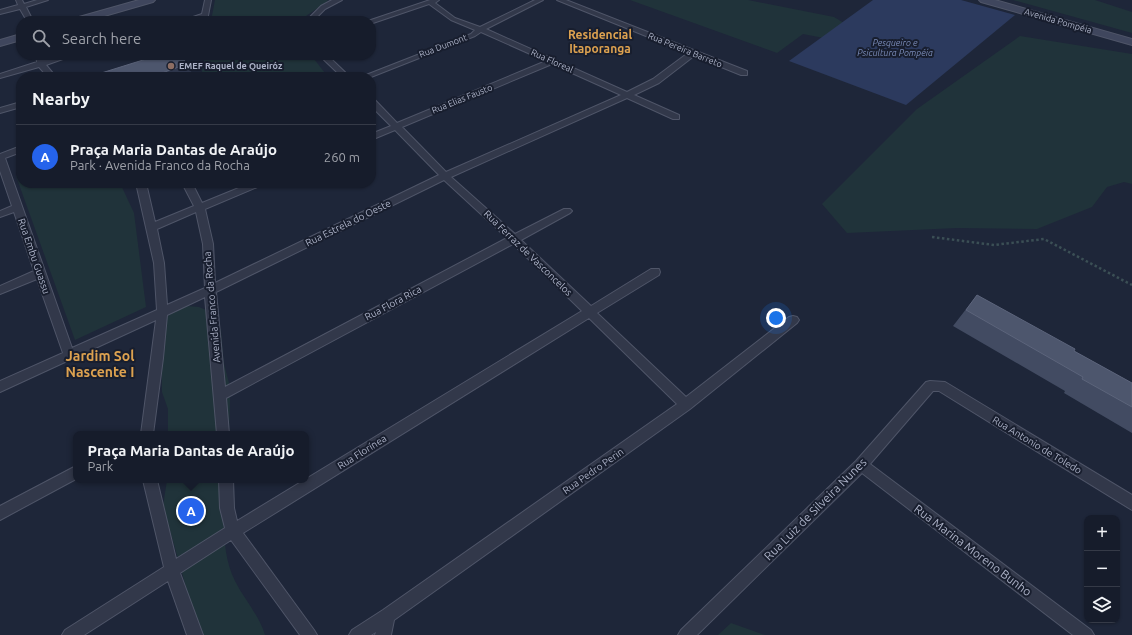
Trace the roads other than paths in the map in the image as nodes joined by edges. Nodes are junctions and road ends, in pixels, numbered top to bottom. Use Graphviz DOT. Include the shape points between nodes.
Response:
graph roads {
  1 [pos="45,0"];
  2 [pos="150,0"];
  3 [pos="208,0"];
  4 [pos="337,0"];
  5 [pos="540,0"];
  6 [pos="560,0"];
  7 [pos="984,0"];
  8 [pos="433,1"];
  9 [pos="20,3"];
  10 [pos="0,12"];
  11 [pos="27,16"];
  12 [pos="94,16"];
  13 [pos="205,16"];
  14 [pos="314,16"];
  15 [pos="376,20"];
  16 [pos="480,29"];
  17 [pos="16,38"];
  18 [pos="0,42"];
  19 [pos="1132,42"];
  20 [pos="692,54"];
  21 [pos="41,60"];
  22 [pos="54,60"];
  23 [pos="328,60"];
  24 [pos="553,62"];
  25 [pos="41,64"];
  26 [pos="48,72"];
  27 [pos="341,72"];
  28 [pos="376,73"];
  29 [pos="744,73"];
  30 [pos="0,76"];
  31 [pos="628,95"];
  32 [pos="16,106"];
  33 [pos="376,106"];
  34 [pos="0,111"];
  35 [pos="676,116"];
  36 [pos="397,126"];
  37 [pos="376,135"];
  38 [pos="16,151"];
  39 [pos="0,158"];
  40 [pos="445,176"];
  41 [pos="142,188"];
  42 [pos="190,188"];
  43 [pos="247,188"];
  44 [pos="17,208"];
  45 [pos="200,208"];
  46 [pos="567,211"];
  47 [pos="0,214"];
  48 [pos="152,227"];
  49 [pos="514,239"];
  50 [pos="655,272"];
  51 [pos="40,273"];
  52 [pos="0,290"];
  53 [pos="210,290"];
  54 [pos="162,312"];
  55 [pos="590,312"];
  56 [pos="793,320"];
  57 [pos="69,355"];
  58 [pos="941,386"];
  59 [pos="0,387"];
  60 [pos="220,395"];
  61 [pos="686,405"];
  62 [pos="147,431"];
  63 [pos="223,431"];
  64 [pos="861,465"];
  65 [pos="73,474"];
  66 [pos="151,483"];
  67 [pos="226,483"];
  68 [pos="1132,503"];
  69 [pos="0,513"];
  70 [pos="233,531"];
  71 [pos="172,571"];
  72 [pos="388,616"];
  73 [pos="70,635"];
  74 [pos="195,635"];
  75 [pos="309,635"];
  76 [pos="357,635"];
  77 [pos="383,635"];
  78 [pos="686,635"];
  79 [pos="1086,635"];
  1 -- 9 [label="street"];
  2 -- 12 [label="main road"];
  3 -- 13 [label="street"];
  4 -- 14 [label="street"];
  5 -- 16 [label="street, Rua Dumont"];
  6 -- 20 [label="street, Rua Pereira Barreto"];
  7 -- 19 [label="main road, Avenida Pompéia"];
  8 -- 15 [label="street"];
  8 -- 16 [label="street, Rua Floreal" via="453,19"];
  9 -- 10 [label="street"];
  9 -- 11 [label="street"];
  16 -- 24 [label="street, Rua Floreal"];
  16 -- 28 [label="street, Rua Dumont" via="473,35"];
  17 -- 18 [label="main road"];
  20 -- 29 [label="street, Rua Pereira Barreto"];
  20 -- 31 [label="street, Rua Estrela do Oeste" via="656,81"];
  21 -- 25 [label="street"];
  22 -- 25 [label="street"];
  23 -- 27 [label="street"];
  24 -- 31 [label="street, Rua Floreal"];
  24 -- 36 [label="street, Rua Elias Fausto"];
  25 -- 26 [label="street"];
  25 -- 30 [label="street"];
  31 -- 35 [label="street, Rua Floreal"];
  31 -- 40 [label="street, Rua Estrela do Oeste"];
  32 -- 34 [label="street"];
  33 -- 36 [label="street, Rua Ferraz de Vasconcelos"];
  36 -- 37 [label="street, Rua Elias Fausto"];
  36 -- 40 [label="street, Rua Ferraz de Vasconcelos"];
  38 -- 39 [label="street"];
  39 -- 44 [label="street, Rua Embu Guassu"];
  40 -- 49 [label="street, Rua Ferraz de Vasconcelos"];
  40 -- 53 [label="street, Rua Estrela do Oeste"];
  41 -- 48 [label="street"];
  42 -- 45 [label="street, Avenida Franco da Rocha"];
  43 -- 45 [label="street"];
  44 -- 47 [label="street"];
  44 -- 51 [label="street, Rua Embu Guassu"];
  45 -- 48 [label="street"];
  45 -- 53 [label="street, Avenida Franco da Rocha" via="208,244"];
  46 -- 49 [label="street, Rua Flora Rica"];
  48 -- 54 [label="street" via="160,276"];
  49 -- 55 [label="street, Rua Ferraz de Vasconcelos"];
  49 -- 60 [label="street, Rua Flora Rica"];
  50 -- 55 [label="street, Rua Florínea"];
  51 -- 52 [label="street"];
  51 -- 57 [label="street, Rua Embu Guassu"];
  53 -- 54 [label="street, Rua Estrela do Oeste"];
  53 -- 60 [label="street, Avenida Franco da Rocha"];
  54 -- 57 [label="street, Rua Estrela do Oeste"];
  54 -- 62 [label="street"];
  55 -- 61 [label="street, Rua Ferraz de Vasconcelos"];
  55 -- 70 [label="street, Rua Florínea"];
  56 -- 61 [label="street, Rua Pedro Perin"];
  57 -- 59 [label="street, Rua Estrela do Oeste"];
  58 -- 64 [label="street, Rua Luiz de Silveira Nunes" via="930,386"];
  58 -- 68 [label="street, Rua Antonio de Toledo"];
  60 -- 63 [label="street, Avenida Franco da Rocha"];
  61 -- 72 [label="street, Rua Pedro Perin"];
  64 -- 78 [label="street, Rua Luiz de Silveira Nunes"];
  64 -- 79 [label="street, Rua Marina Moreno Bunho"];
  65 -- 69 [label="street"];
  66 -- 71 [label="street"];
  67 -- 70 [label="street"];
  70 -- 71 [label="street, Rua Florínea"];
  70 -- 75 [label="street"];
  71 -- 73 [label="street, Rua Florínea"];
  71 -- 74 [label="street"];
  72 -- 76 [label="street, Rua Pedro Perin"];
  72 -- 77 [label="street"];
}
